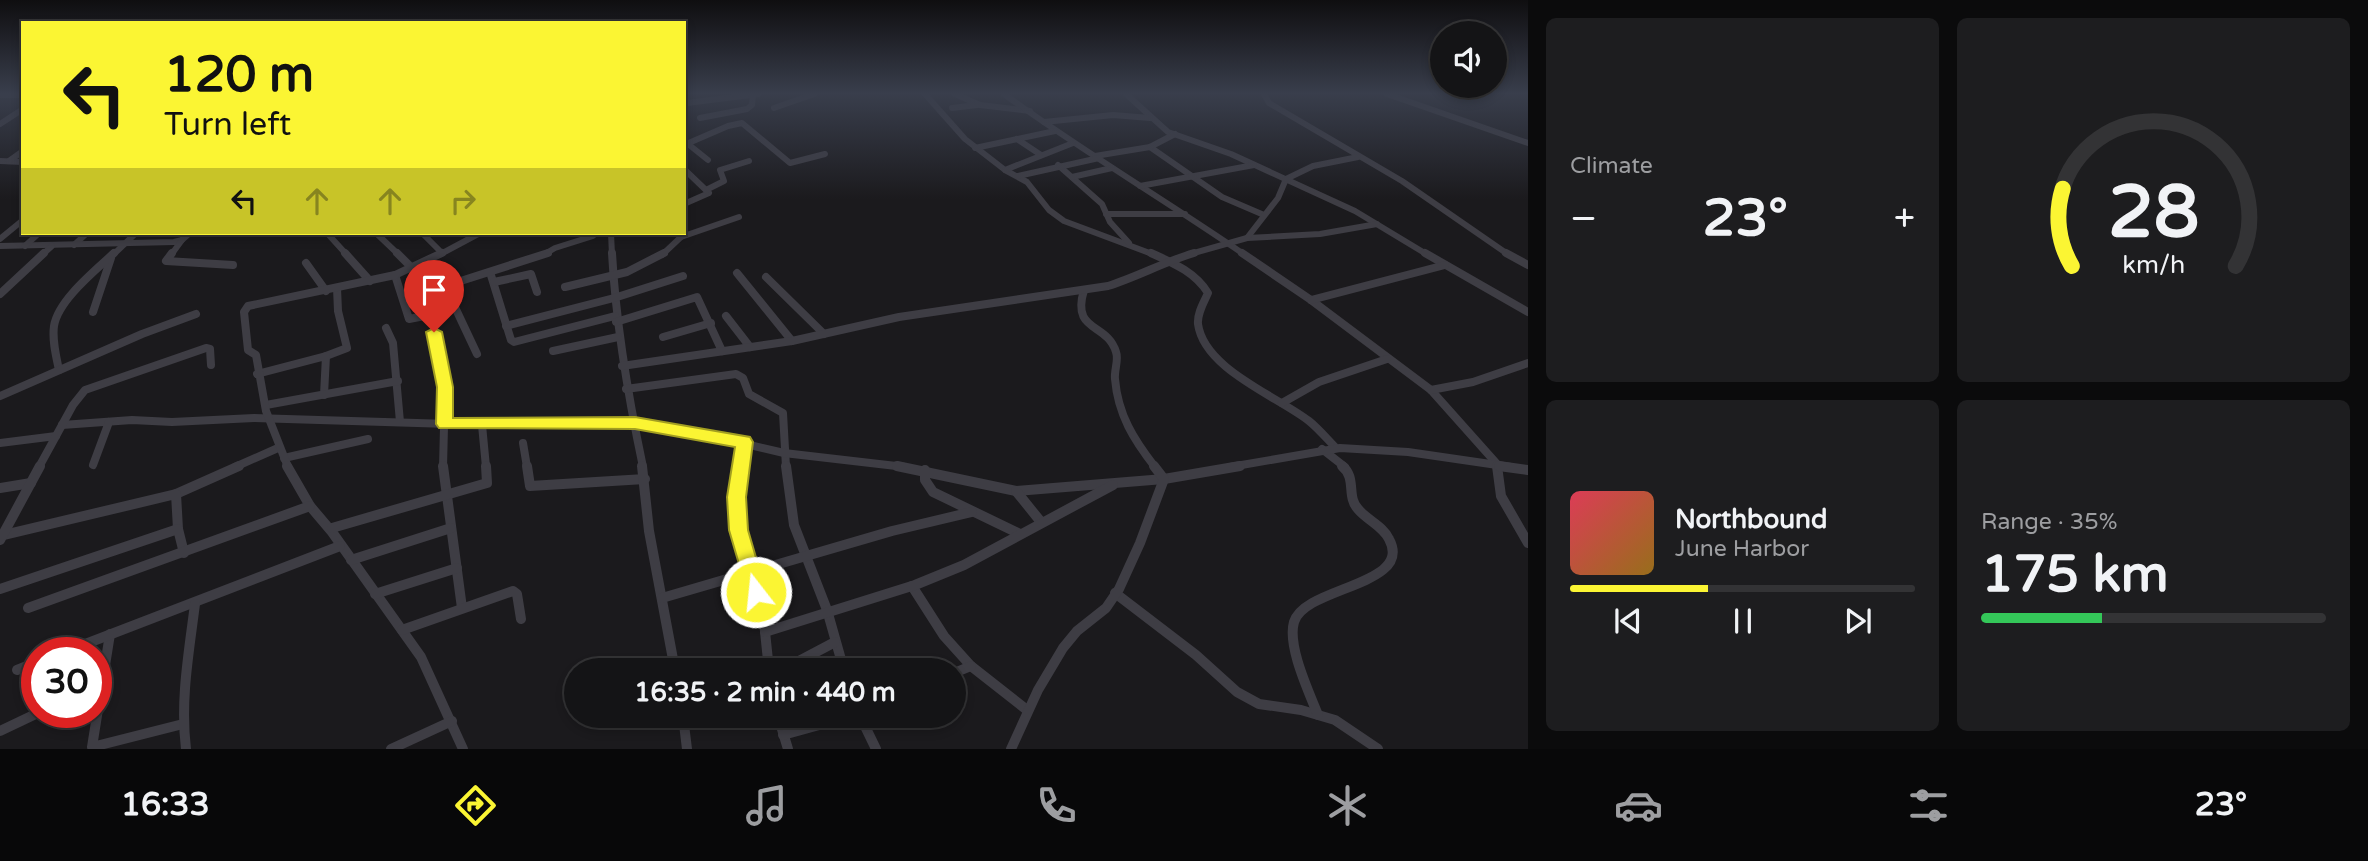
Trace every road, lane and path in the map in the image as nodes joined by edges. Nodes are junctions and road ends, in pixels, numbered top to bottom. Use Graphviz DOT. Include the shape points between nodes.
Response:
graph roads {
  1 [pos="723,129"];
  2 [pos="750,129"];
  3 [pos="956,129"];
  4 [pos="1052,129"];
  5 [pos="1167,129"];
  6 [pos="1312,129"];
  7 [pos="1488,129"];
  8 [pos="1055,131"];
  9 [pos="1175,134"];
  10 [pos="1017,139"];
  11 [pos="1073,143"];
  12 [pos="1528,143"];
  13 [pos="686,144"];
  14 [pos="1150,147"];
  15 [pos="975,148"];
  16 [pos="21,153"];
  17 [pos="825,154"];
  18 [pos="1041,155"];
  19 [pos="1097,157"];
  20 [pos="1358,157"];
  21 [pos="708,160"];
  22 [pos="0,161"];
  23 [pos="749,161"];
  24 [pos="9,162"];
  25 [pos="21,162"];
  26 [pos="1058,165"];
  27 [pos="1255,165"];
  28 [pos="1112,168"];
  29 [pos="1005,170"];
  30 [pos="686,171"];
  31 [pos="1189,175"];
  32 [pos="1018,176"];
  33 [pos="1072,177"];
  34 [pos="694,178"];
  35 [pos="1286,179"];
  36 [pos="686,180"];
  37 [pos="1140,186"];
  38 [pos="706,190"];
  39 [pos="686,203"];
  40 [pos="1106,214"];
  41 [pos="1185,214"];
  42 [pos="1264,215"];
  43 [pos="739,217"];
  44 [pos="21,222"];
  45 [pos="1377,223"];
  46 [pos="686,233"];
  47 [pos="38,235"];
  48 [pos="85,235"];
  49 [pos="134,235"];
  50 [pos="188,235"];
  51 [pos="329,235"];
  52 [pos="378,235"];
  53 [pos="426,235"];
  54 [pos="476,235"];
  55 [pos="588,235"];
  56 [pos="681,235"];
  57 [pos="611,237"];
  58 [pos="1247,238"];
  59 [pos="0,239"];
  60 [pos="182,240"];
  61 [pos="1229,243"];
  62 [pos="53,245"];
  63 [pos="74,245"];
  64 [pos="124,245"];
  65 [pos="0,246"];
  66 [pos="25,246"];
  67 [pos="1130,246"];
  68 [pos="442,253"];
  69 [pos="111,258"];
  70 [pos="1170,260"];
  71 [pos="428,261"];
  72 [pos="306,263"];
  73 [pos="233,265"];
  74 [pos="1445,265"];
  75 [pos="1528,265"];
  76 [pos="411,267"];
  77 [pos="490,272"];
  78 [pos="737,273"];
  79 [pos="395,275"];
  80 [pos="613,276"];
  81 [pos="683,276"];
  82 [pos="766,277"];
  83 [pos="370,281"];
  84 [pos="494,282"];
  85 [pos="445,286"];
  86 [pos="565,287"];
  87 [pos="337,288"];
  88 [pos="1084,290"];
  89 [pos="326,291"];
  90 [pos="537,292"];
  91 [pos="0,293"];
  92 [pos="614,298"];
  93 [pos="1311,300"];
  94 [pos="93,312"];
  95 [pos="1528,312"];
  96 [pos="196,314"];
  97 [pos="726,316"];
  98 [pos="615,319"];
  99 [pos="711,323"];
  100 [pos="506,326"];
  101 [pos="386,328"];
  102 [pos="824,334"];
  103 [pos="618,337"];
  104 [pos="663,337"];
  105 [pos="792,341"];
  106 [pos="750,347"];
  107 [pos="553,351"];
  108 [pos="722,351"];
  109 [pos="477,354"];
  110 [pos="326,356"];
  111 [pos="1387,359"];
  112 [pos="1528,363"];
  113 [pos="211,365"];
  114 [pos="622,366"];
  115 [pos="59,370"];
  116 [pos="257,374"];
  117 [pos="398,381"];
  118 [pos="626,389"];
  119 [pos="1431,390"];
  120 [pos="324,395"];
  121 [pos="0,396"];
  122 [pos="1282,403"];
  123 [pos="266,405"];
  124 [pos="269,419"];
  125 [pos="108,422"];
  126 [pos="400,422"];
  127 [pos="635,423"];
  128 [pos="445,424"];
  129 [pos="62,425"];
  130 [pos="482,425"];
  131 [pos="56,436"];
  132 [pos="368,439"];
  133 [pos="744,442"];
  134 [pos="0,443"];
  135 [pos="523,443"];
  136 [pos="278,448"];
  137 [pos="1336,448"];
  138 [pos="1322,449"];
  139 [pos="784,453"];
  140 [pos="284,458"];
  141 [pos="1497,464"];
  142 [pos="93,465"];
  143 [pos="925,470"];
  144 [pos="1528,470"];
  145 [pos="645,479"];
  146 [pos="1164,479"];
  147 [pos="31,483"];
  148 [pos="1113,485"];
  149 [pos="0,488"];
  150 [pos="1016,491"];
  151 [pos="445,493"];
  152 [pos="176,494"];
  153 [pos="310,506"];
  154 [pos="972,512"];
  155 [pos="1041,522"];
  156 [pos="332,528"];
  157 [pos="451,528"];
  158 [pos="178,529"];
  159 [pos="1020,534"];
  160 [pos="1,537"];
  161 [pos="1528,543"];
  162 [pos="341,547"];
  163 [pos="184,553"];
  164 [pos="805,557"];
  165 [pos="351,560"];
  166 [pos="457,568"];
  167 [pos="750,571"];
  168 [pos="912,586"];
  169 [pos="0,589"];
  170 [pos="1115,593"];
  171 [pos="375,594"];
  172 [pos="662,598"];
  173 [pos="195,604"];
  174 [pos="28,608"];
  175 [pos="463,608"];
  176 [pos="827,610"];
  177 [pos="521,619"];
  178 [pos="402,630"];
  179 [pos="765,632"];
  180 [pos="110,634"];
  181 [pos="102,637"];
  182 [pos="109,637"];
  183 [pos="835,642"];
  184 [pos="673,658"];
  185 [pos="768,658"];
  186 [pos="805,658"];
  187 [pos="840,658"];
  188 [pos="971,666"];
  189 [pos="21,668"];
  190 [pos="966,668"];
  191 [pos="17,670"];
  192 [pos="1027,710"];
  193 [pos="1318,715"];
  194 [pos="21,721"];
  195 [pos="452,721"];
  196 [pos="183,723"];
  197 [pos="92,728"];
  198 [pos="684,728"];
  199 [pos="781,728"];
  200 [pos="808,728"];
  201 [pos="866,728"];
  202 [pos="0,731"];
  203 [pos="783,735"];
  204 [pos="88,748"];
  205 [pos="186,749"];
  206 [pos="391,749"];
  207 [pos="463,749"];
  208 [pos="687,749"];
  209 [pos="788,749"];
  210 [pos="876,749"];
  211 [pos="1011,749"];
  212 [pos="1378,749"];
  1 -- 13 [label="street"];
  2 -- 17 [label="street" via="790,163"];
  3 -- 15 [label="street"];
  4 -- 8 [label="street"];
  5 -- 9 [label="street"];
  6 -- 20 [label="street"];
  7 -- 12 [label="street"];
  8 -- 10 [label="street"];
  8 -- 11 [label="street"];
  9 -- 14 [label="street"];
  9 -- 27 [label="street"];
  10 -- 15 [label="street"];
  10 -- 18 [label="street"];
  11 -- 18 [label="street"];
  11 -- 19 [label="street"];
  13 -- 21 [label="street"];
  14 -- 19 [label="street"];
  14 -- 31 [label="street"];
  15 -- 29 [label="street"];
  16 -- 24 [label="street"];
  18 -- 29 [label="street"];
  19 -- 26 [label="street"];
  19 -- 28 [label="street"];
  20 -- 35 [label="street" via="1313,166"];
  20 -- 75 [label="street"];
  22 -- 24 [label="street"];
  23 -- 38 [label="street" via="720,170 724,181"];
  24 -- 25 [label="street"];
  26 -- 32 [label="street"];
  26 -- 33 [label="street"];
  27 -- 31 [label="street"];
  27 -- 35 [label="street"];
  28 -- 33 [label="street"];
  28 -- 37 [label="street"];
  29 -- 32 [label="street"];
  30 -- 34 [label="street"];
  31 -- 37 [label="street"];
  31 -- 42 [label="street" via="1222,197"];
  32 -- 67 [label="street" via="1064,221"];
  33 -- 40 [label="street" via="1102,204"];
  34 -- 36 [label="street"];
  34 -- 38 [label="street"];
  35 -- 42 [label="street"];
  35 -- 45 [label="street"];
  37 -- 41 [label="street"];
  38 -- 39 [label="street" via="709,193"];
  40 -- 41 [label="street"];
  40 -- 67 [label="street"];
  41 -- 61 [label="street"];
  42 -- 58 [label="street"];
  43 -- 46 [label="street"];
  44 -- 59 [label="street"];
  45 -- 58 [label="street" via="1321,234"];
  45 -- 74 [label="street"];
  47 -- 66 [label="street"];
  48 -- 63 [label="street"];
  49 -- 64 [label="street"];
  50 -- 60 [label="street"];
  51 -- 83 [label="street"];
  52 -- 76 [label="street"];
  53 -- 68 [label="street"];
  54 -- 68 [label="street"];
  55 -- 77 [label="street"];
  56 -- 80 [label="street" via="663,255"];
  57 -- 80 [label="street"];
  58 -- 61 [label="street"];
  60 -- 64 [label="street"];
  60 -- 73 [label="street" via="166,261"];
  61 -- 70 [label="street"];
  61 -- 93 [label="street"];
  62 -- 63 [label="street"];
  62 -- 66 [label="street"];
  62 -- 91 [label="street"];
  63 -- 64 [label="street"];
  64 -- 69 [label="street"];
  65 -- 66 [label="street"];
  67 -- 70 [label="street"];
  68 -- 71 [label="street"];
  69 -- 94 [label="street"];
  69 -- 115 [label="street" via="64,304 55,320"];
  70 -- 88 [label="street" via="1139,276"];
  70 -- 122 [label="street" via="1206,288 1198,324 1204,345"];
  71 -- 76 [label="street"];
  71 -- 85 [label="street"];
  72 -- 89 [label="street"];
  74 -- 93 [label="street"];
  74 -- 95 [label="street"];
  76 -- 79 [label="street"];
  77 -- 84 [label="street"];
  77 -- 85 [label="street"];
  78 -- 105 [label="street"];
  79 -- 83 [label="street"];
  79 -- 128 [label="street" via="409,319 432,317 445,387"];
  80 -- 86 [label="street"];
  80 -- 92 [label="street"];
  81 -- 92 [label="street"];
  82 -- 102 [label="street"];
  83 -- 87 [label="street"];
  84 -- 90 [label="street" via="531,274"];
  84 -- 100 [label="street"];
  85 -- 109 [label="street"];
  87 -- 89 [label="street"];
  87 -- 110 [label="street" via="347,348"];
  88 -- 102 [label="street" via="899,317"];
  88 -- 146 [label="street" via="1079,302 1084,321 1106,338 1117,355 1115,374 1124,421"];
  89 -- 116 [label="street" via="245,309 248,350 256,355"];
  92 -- 98 [label="street"];
  92 -- 100 [label="street"];
  93 -- 111 [label="street"];
  96 -- 115 [label="street"];
  97 -- 106 [label="street"];
  98 -- 99 [label="street" via="697,297"];
  98 -- 100 [label="street" via="514,342"];
  98 -- 103 [label="street"];
  99 -- 104 [label="street"];
  99 -- 108 [label="street"];
  101 -- 117 [label="street" via="393,343"];
  102 -- 105 [label="street"];
  103 -- 107 [label="street"];
  103 -- 114 [label="street"];
  105 -- 106 [label="street"];
  106 -- 108 [label="street"];
  108 -- 114 [label="street"];
  110 -- 116 [label="street"];
  110 -- 120 [label="street"];
  111 -- 119 [label="street"];
  111 -- 122 [label="street" via="1319,382"];
  112 -- 119 [label="street" via="1473,382"];
  113 -- 129 [label="street" via="210,349 206,348 85,390"];
  114 -- 118 [label="street"];
  115 -- 121 [label="street"];
  116 -- 123 [label="street"];
  117 -- 120 [label="street"];
  117 -- 126 [label="street"];
  118 -- 127 [label="street"];
  118 -- 139 [label="street" via="740,374 749,394 783,413"];
  119 -- 141 [label="street"];
  120 -- 123 [label="street"];
  122 -- 137 [label="street"];
  123 -- 124 [label="street"];
  124 -- 125 [label="street"];
  124 -- 126 [label="street"];
  124 -- 136 [label="street"];
  125 -- 129 [label="street"];
  125 -- 142 [label="street"];
  126 -- 128 [label="street"];
  127 -- 130 [label="street"];
  127 -- 133 [label="street"];
  127 -- 145 [label="street"];
  128 -- 130 [label="street"];
  128 -- 151 [label="street"];
  129 -- 131 [label="street"];
  130 -- 151 [label="street" via="487,483"];
  131 -- 134 [label="street"];
  131 -- 147 [label="street"];
  132 -- 140 [label="street"];
  133 -- 139 [label="street"];
  133 -- 167 [label="street" via="736,497"];
  135 -- 145 [label="street" via="530,486"];
  136 -- 140 [label="street"];
  136 -- 152 [label="street"];
  137 -- 138 [label="street"];
  137 -- 141 [label="street"];
  138 -- 146 [label="street"];
  138 -- 193 [label="street" via="1349,471 1355,506 1384,532 1392,550 1390,560 1376,576 1305,604 1294,621 1294,641"];
  139 -- 143 [label="street"];
  139 -- 164 [label="street" via="794,525"];
  140 -- 153 [label="street"];
  141 -- 144 [label="street"];
  141 -- 161 [label="street" via="1494,480 1499,493"];
  143 -- 150 [label="street"];
  143 -- 154 [label="street" via="933,492"];
  145 -- 172 [label="street"];
  146 -- 148 [label="street"];
  146 -- 170 [label="street" via="1137,551"];
  147 -- 149 [label="street"];
  147 -- 160 [label="street"];
  148 -- 150 [label="street"];
  148 -- 155 [label="street"];
  150 -- 155 [label="street"];
  151 -- 156 [label="street"];
  151 -- 157 [label="street"];
  152 -- 158 [label="street"];
  152 -- 160 [label="street"];
  153 -- 156 [label="street"];
  153 -- 163 [label="street"];
  154 -- 159 [label="street"];
  154 -- 164 [label="street"];
  155 -- 159 [label="street"];
  156 -- 162 [label="street"];
  157 -- 165 [label="street"];
  157 -- 166 [label="street"];
  158 -- 163 [label="street"];
  158 -- 169 [label="street"];
  159 -- 168 [label="street" via="964,565"];
  162 -- 165 [label="street"];
  162 -- 173 [label="street" via="272,570"];
  163 -- 174 [label="street"];
  164 -- 167 [label="street"];
  164 -- 176 [label="street"];
  165 -- 171 [label="street"];
  166 -- 171 [label="street"];
  166 -- 175 [label="street"];
  167 -- 172 [label="street"];
  167 -- 179 [label="street"];
  168 -- 176 [label="street"];
  168 -- 188 [label="street" via="943,636"];
  170 -- 192 [label="street" via="1050,666"];
  170 -- 193 [label="street" via="1196,654 1237,692 1259,704"];
  171 -- 178 [label="street"];
  172 -- 184 [label="street"];
  173 -- 180 [label="street"];
  173 -- 196 [label="street"];
  175 -- 177 [label="street" via="513,591"];
  175 -- 178 [label="street"];
  176 -- 179 [label="street"];
  176 -- 183 [label="street"];
  178 -- 195 [label="street" via="421,657"];
  179 -- 185 [label="street"];
  180 -- 181 [label="street"];
  180 -- 182 [label="street"];
  183 -- 186 [label="street"];
  183 -- 187 [label="street"];
  188 -- 190 [label="street"];
  188 -- 192 [label="street"];
  189 -- 191 [label="street"];
  192 -- 211 [label="street"];
  193 -- 212 [label="street" via="1335,720"];
  194 -- 202 [label="street"];
  195 -- 206 [label="street"];
  195 -- 207 [label="street"];
  196 -- 204 [label="street"];
  196 -- 205 [label="street"];
  197 -- 204 [label="street"];
  198 -- 208 [label="street"];
  199 -- 203 [label="street"];
  200 -- 203 [label="street"];
  201 -- 210 [label="street"];
  203 -- 209 [label="street"];
}
